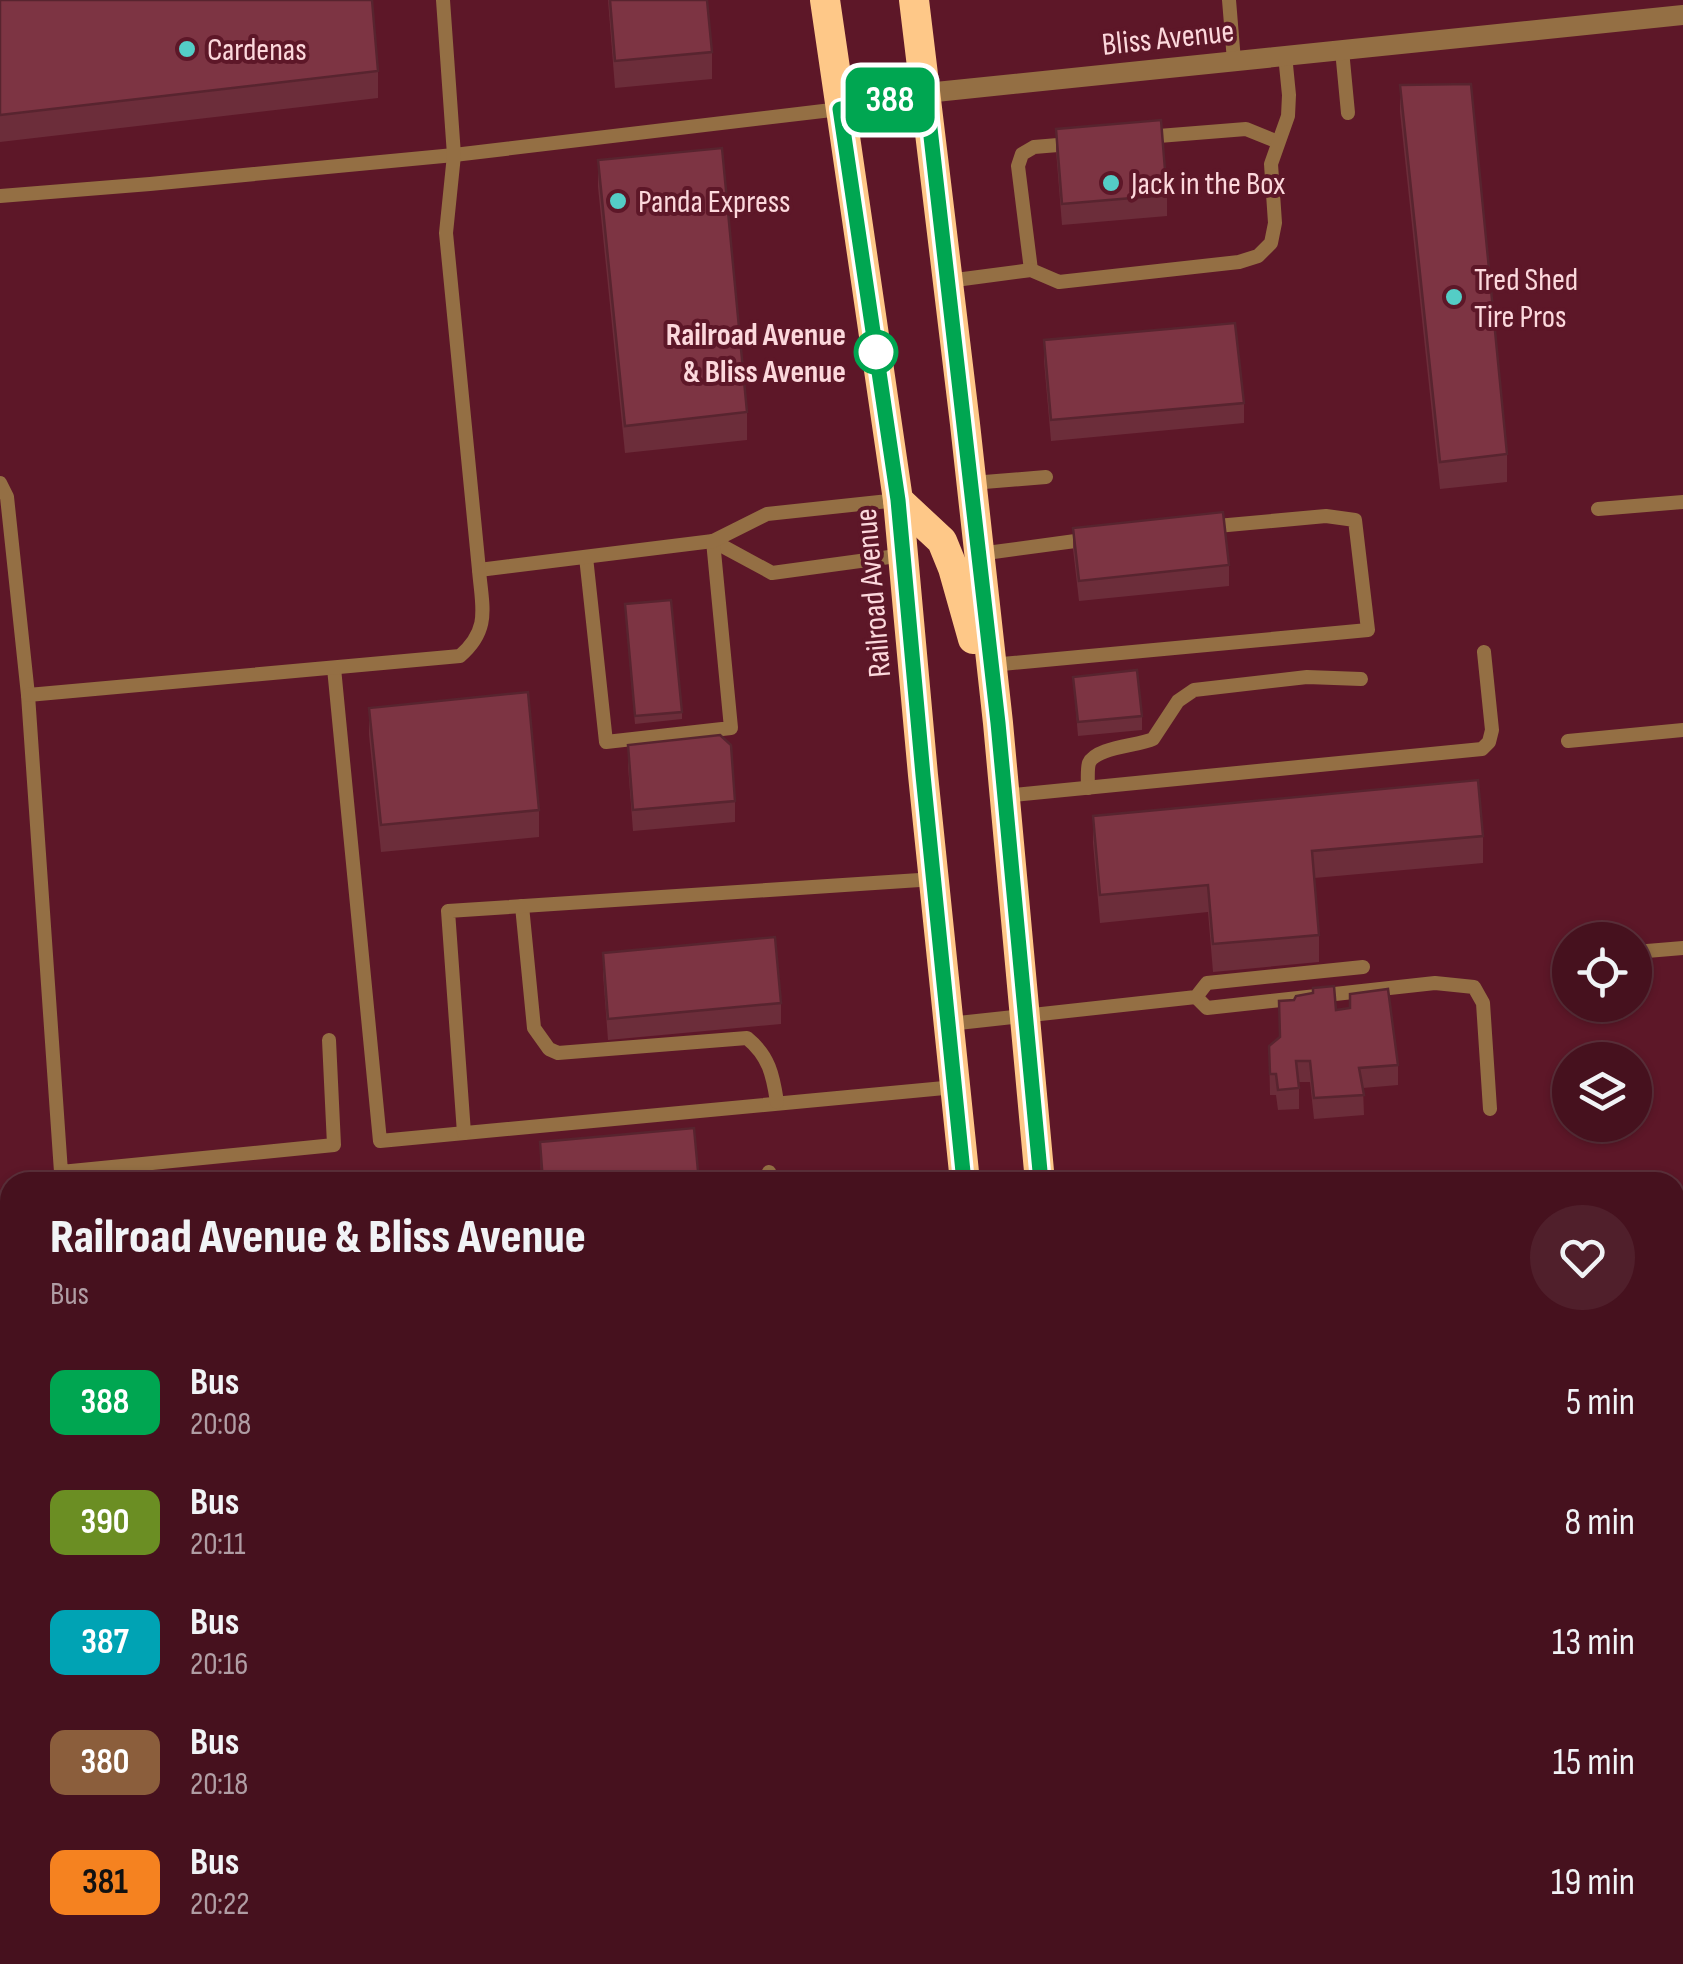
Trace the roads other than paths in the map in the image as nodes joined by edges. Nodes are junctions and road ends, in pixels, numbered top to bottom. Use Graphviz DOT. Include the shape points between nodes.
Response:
graph roads {
  1 [pos="443,0"];
  2 [pos="826,0"];
  3 [pos="914,0"];
  4 [pos="1229,0"];
  5 [pos="1647,9"];
  6 [pos="1683,16"];
  7 [pos="1342,50"];
  8 [pos="1285,56"];
  9 [pos="1234,61"];
  10 [pos="926,93"];
  11 [pos="840,109"];
  12 [pos="1348,113"];
  13 [pos="1130,139"];
  14 [pos="1092,142"];
  15 [pos="1278,142"];
  16 [pos="454,156"];
  17 [pos="0,196"];
  18 [pos="1031,270"];
  19 [pos="947,282"];
  20 [pos="1046,478"];
  21 [pos="971,483"];
  22 [pos="0,484"];
  23 [pos="898,500"];
  24 [pos="1683,502"];
  25 [pos="1598,509"];
  26 [pos="1188,529"];
  27 [pos="1108,537"];
  28 [pos="712,541"];
  29 [pos="979,554"];
  30 [pos="904,555"];
  31 [pos="586,557"];
  32 [pos="479,570"];
  33 [pos="1484,652"];
  34 [pos="990,665"];
  35 [pos="334,668"];
  36 [pos="1360,680"];
  37 [pos="28,695"];
  38 [pos="998,723"];
  39 [pos="1683,730"];
  40 [pos="1568,740"];
  41 [pos="1088,788"];
  42 [pos="1004,796"];
  43 [pos="935,879"];
  44 [pos="522,906"];
  45 [pos="1683,948"];
  46 [pos="1652,951"];
  47 [pos="1363,967"];
  48 [pos="1196,997"];
  49 [pos="1024,1015"];
  50 [pos="949,1024"];
  51 [pos="329,1040"];
  52 [pos="955,1086"];
  53 [pos="776,1102"];
  54 [pos="1490,1110"];
  55 [pos="464,1132"];
  56 [pos="963,1172"];
  57 [pos="1039,1172"];
  1 -- 16 [label="lane"];
  2 -- 11 [label="highway, Railroad Avenue"];
  3 -- 10 [label="highway"];
  4 -- 9 [label="lane"];
  5 -- 6 [label="street, Bliss Avenue"];
  5 -- 7 [label="street, Bliss Avenue"];
  7 -- 8 [label="street, Bliss Avenue"];
  7 -- 12 [label="lane"];
  8 -- 9 [label="street, Bliss Avenue"];
  8 -- 15 [label="lane" via="1288,116"];
  9 -- 10 [label="street, Bliss Avenue"];
  10 -- 11 [label="street, Bliss Avenue"];
  10 -- 19 [label="highway"];
  11 -- 16 [label="lane"];
  11 -- 23 [label="highway, Railroad Avenue"];
  13 -- 15 [label="lane" via="1246,129"];
  14 -- 18 [label="lane" via="1034,146 1022,154"];
  15 -- 18 [label="lane" via="1271,164 1275,223 1258,256 1059,282"];
  16 -- 17 [label="lane"];
  16 -- 32 [label="lane" via="446,233"];
  18 -- 19 [label="lane"];
  19 -- 21 [label="highway"];
  20 -- 21 [label="lane"];
  21 -- 29 [label="highway"];
  22 -- 37 [label="lane" via="7,497"];
  23 -- 28 [label="lane" via="767,514"];
  23 -- 30 [label="highway, Railroad Avenue"];
  23 -- 38 [label="highway" via="942,541"];
  24 -- 25 [label="lane"];
  26 -- 34 [label="lane" via="1326,516 1355,520 1368,630"];
  27 -- 29 [label="lane"];
  28 -- 30 [label="lane" via="772,574"];
  28 -- 31 [label="lane"];
  28 -- 31 [label="lane" via="731,728 606,742"];
  29 -- 34 [label="highway"];
  30 -- 43 [label="highway, Railroad Avenue"];
  31 -- 32 [label="lane"];
  32 -- 35 [label="lane" via="482,624 460,656"];
  33 -- 41 [label="lane" via="1492,730 1482,748"];
  34 -- 38 [label="highway"];
  35 -- 37 [label="lane"];
  35 -- 55 [label="lane" via="380,1141"];
  36 -- 41 [label="lane" via="1307,677 1194,690 1178,701 1153,740 1096,755 1089,762"];
  37 -- 51 [label="lane" via="61,1172 334,1145"];
  38 -- 42 [label="highway"];
  39 -- 40 [label="lane"];
  41 -- 42 [label="lane"];
  42 -- 49 [label="highway"];
  43 -- 44 [label="lane"];
  43 -- 50 [label="highway, Railroad Avenue"];
  44 -- 53 [label="lane" via="534,1028 549,1049 748,1038 773,1071"];
  44 -- 55 [label="lane" via="448,910"];
  45 -- 46 [label="lane"];
  47 -- 48 [label="lane" via="1207,983"];
  48 -- 49 [label="lane"];
  48 -- 54 [label="lane" via="1207,1008 1434,982 1474,987 1483,1004"];
  49 -- 50 [label="lane"];
  49 -- 57 [label="highway"];
  50 -- 52 [label="highway, Railroad Avenue"];
  52 -- 53 [label="lane"];
  52 -- 56 [label="highway, Railroad Avenue"];
  53 -- 55 [label="lane"];
}
